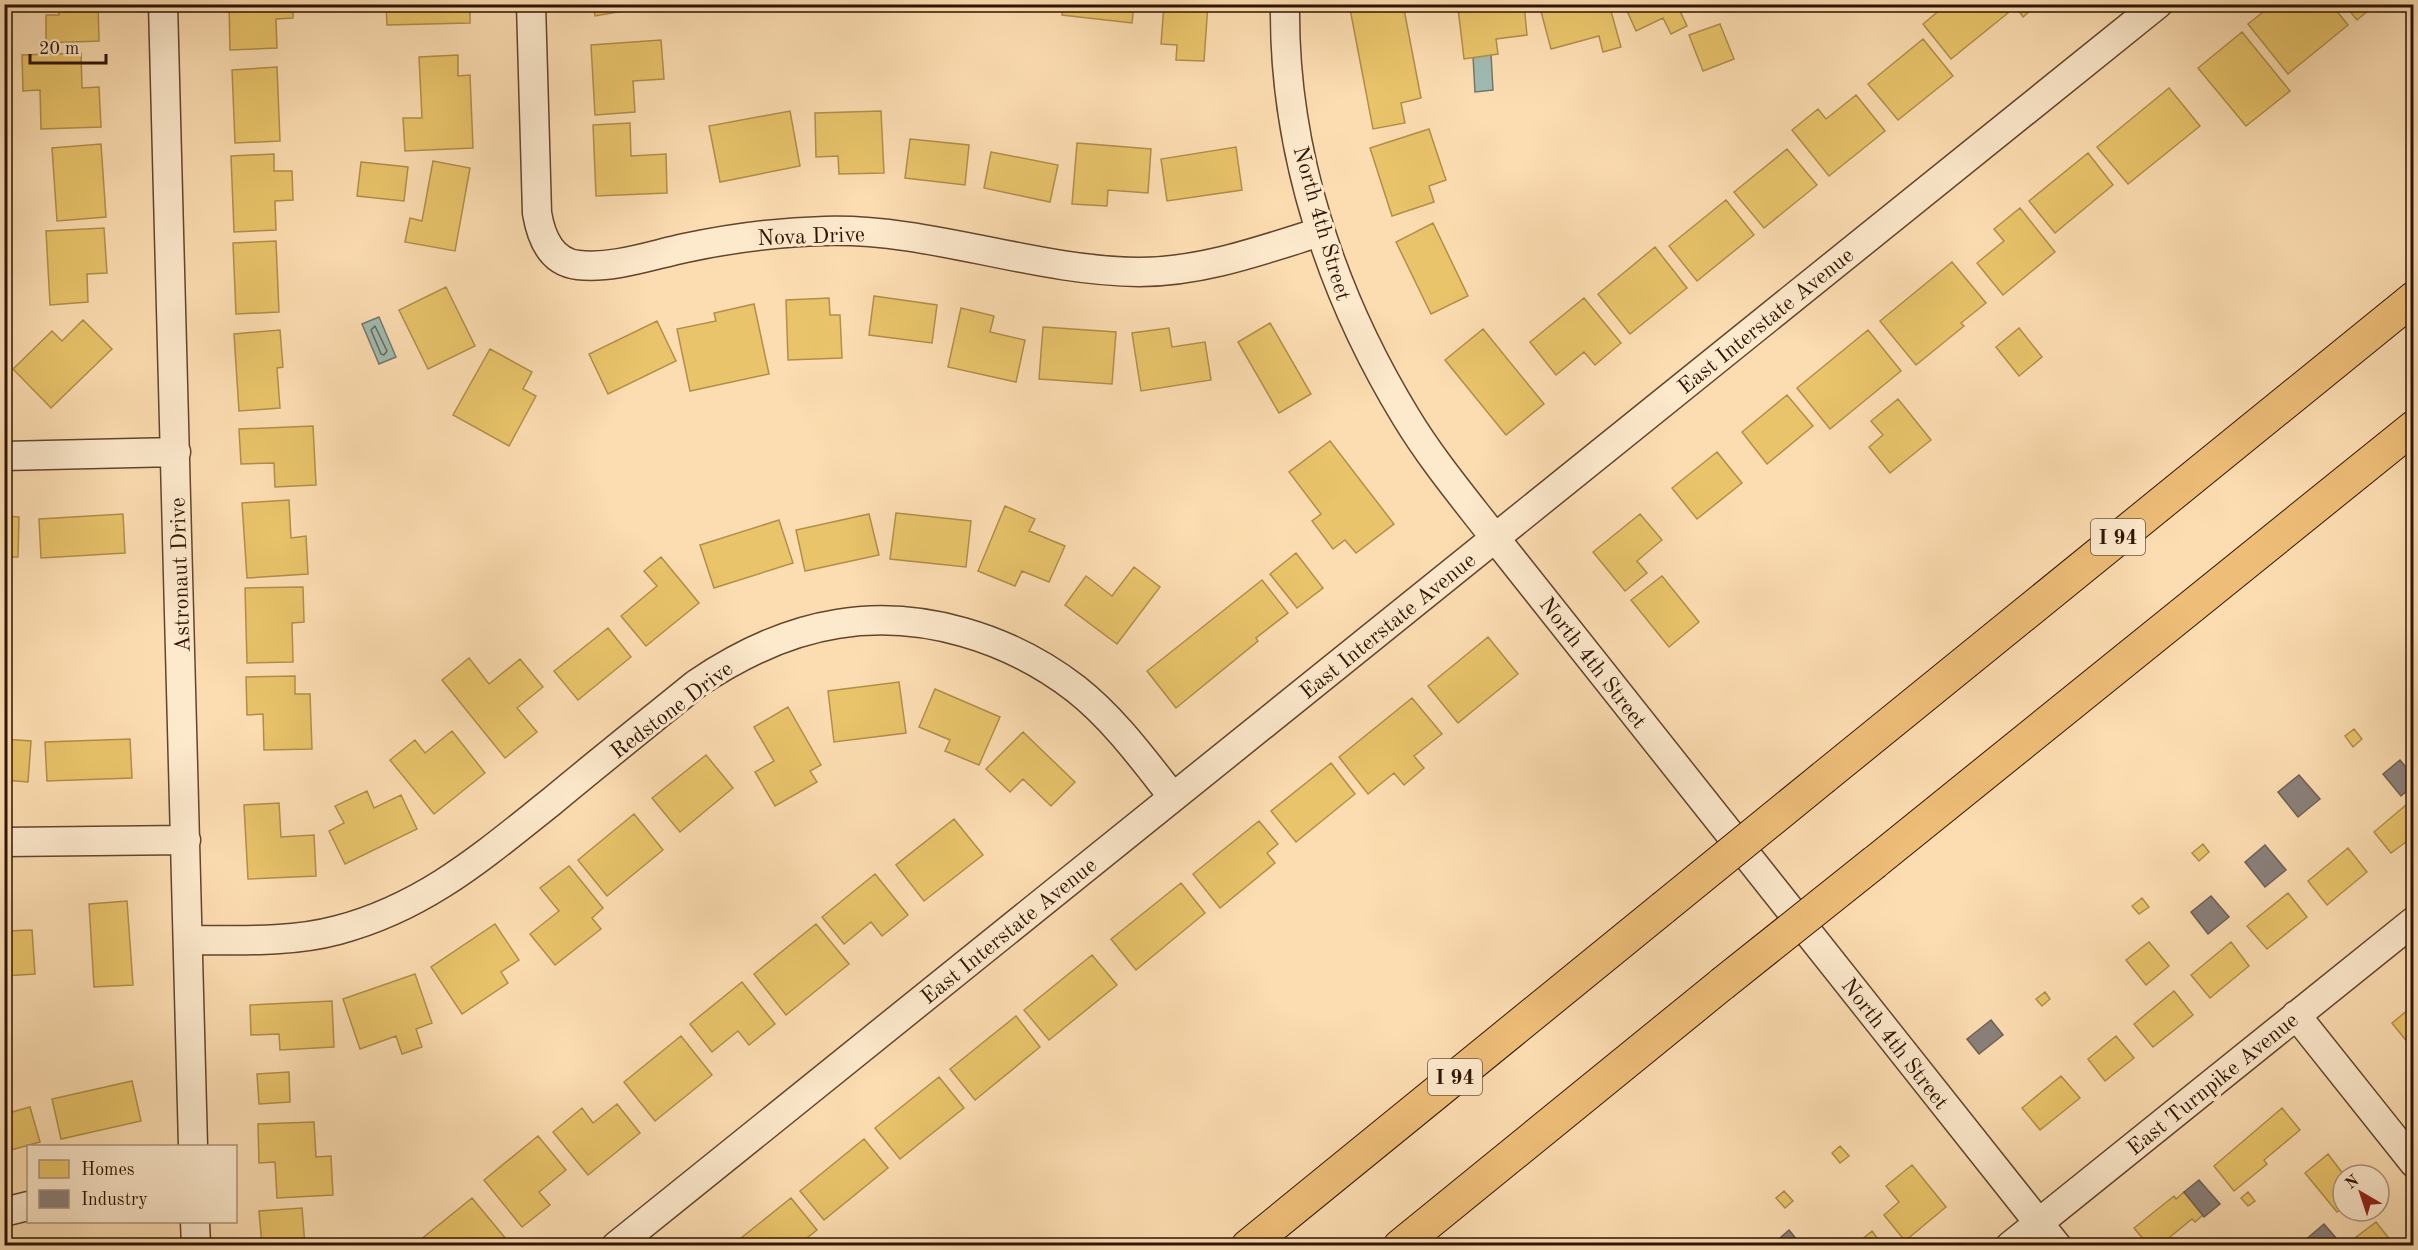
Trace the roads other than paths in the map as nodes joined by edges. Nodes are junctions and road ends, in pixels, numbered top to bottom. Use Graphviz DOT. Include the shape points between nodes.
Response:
graph roads {
  1 [pos="163,4"];
  2 [pos="531,4"];
  3 [pos="1285,4"];
  4 [pos="2158,4"];
  5 [pos="1320,232"];
  6 [pos="2414,298"];
  7 [pos="2414,427"];
  8 [pos="176,452"];
  9 [pos="4,456"];
  10 [pos="1495,538"];
  11 [pos="1173,797"];
  12 [pos="186,840"];
  13 [pos="4,842"];
  14 [pos="2414,921"];
  15 [pos="189,940"];
  16 [pos="2296,1015"];
  17 [pos="193,1145"];
  18 [pos="2414,1163"];
  19 [pos="27,1206"];
  20 [pos="4,1212"];
  21 [pos="2039,1222"];
  22 [pos="195,1223"];
  23 [pos="196,1245"];
  24 [pos="616,1245"];
  25 [pos="1248,1245"];
  26 [pos="1400,1245"];
  27 [pos="2010,1245"];
  28 [pos="2057,1245"];
  1 -- 8 [label="street, Astronaut Drive"];
  2 -- 5 [label="street, Nova Drive" via="537,213 548,248 560,260 577,265 614,263 740,238 841,231 903,236 1074,267 1142,272 1209,264"];
  3 -- 5 [label="street, North 4th Street" via="1291,100"];
  4 -- 10 [label="street, East Interstate Avenue"];
  5 -- 10 [label="street, North 4th Street" via="1346,304 1388,386 1427,449"];
  6 -- 25 [label="highway, I 94, bridge"];
  7 -- 26 [label="highway, bridge"];
  8 -- 9 [label="street"];
  8 -- 12 [label="street, Astronaut Drive"];
  10 -- 11 [label="street, East Interstate Avenue"];
  10 -- 21 [label="street, North 4th Street"];
  11 -- 15 [label="street, Redstone Drive" via="1103,713 1077,690 1023,654 930,625 837,624 771,643 719,669 468,869 407,904 373,919 300,937"];
  11 -- 24 [label="street, East Interstate Avenue"];
  12 -- 13 [label="street"];
  12 -- 15 [label="street, Astronaut Drive"];
  14 -- 16 [label="street, East Turnpike Avenue"];
  15 -- 17 [label="street, Astronaut Drive"];
  16 -- 18 [label="street"];
  16 -- 21 [label="street, East Turnpike Avenue"];
  19 -- 20 [label="street"];
  21 -- 27 [label="street, East Turnpike Avenue"];
  21 -- 28 [label="street, North 4th Street"];
  22 -- 23 [label="street"];
}
